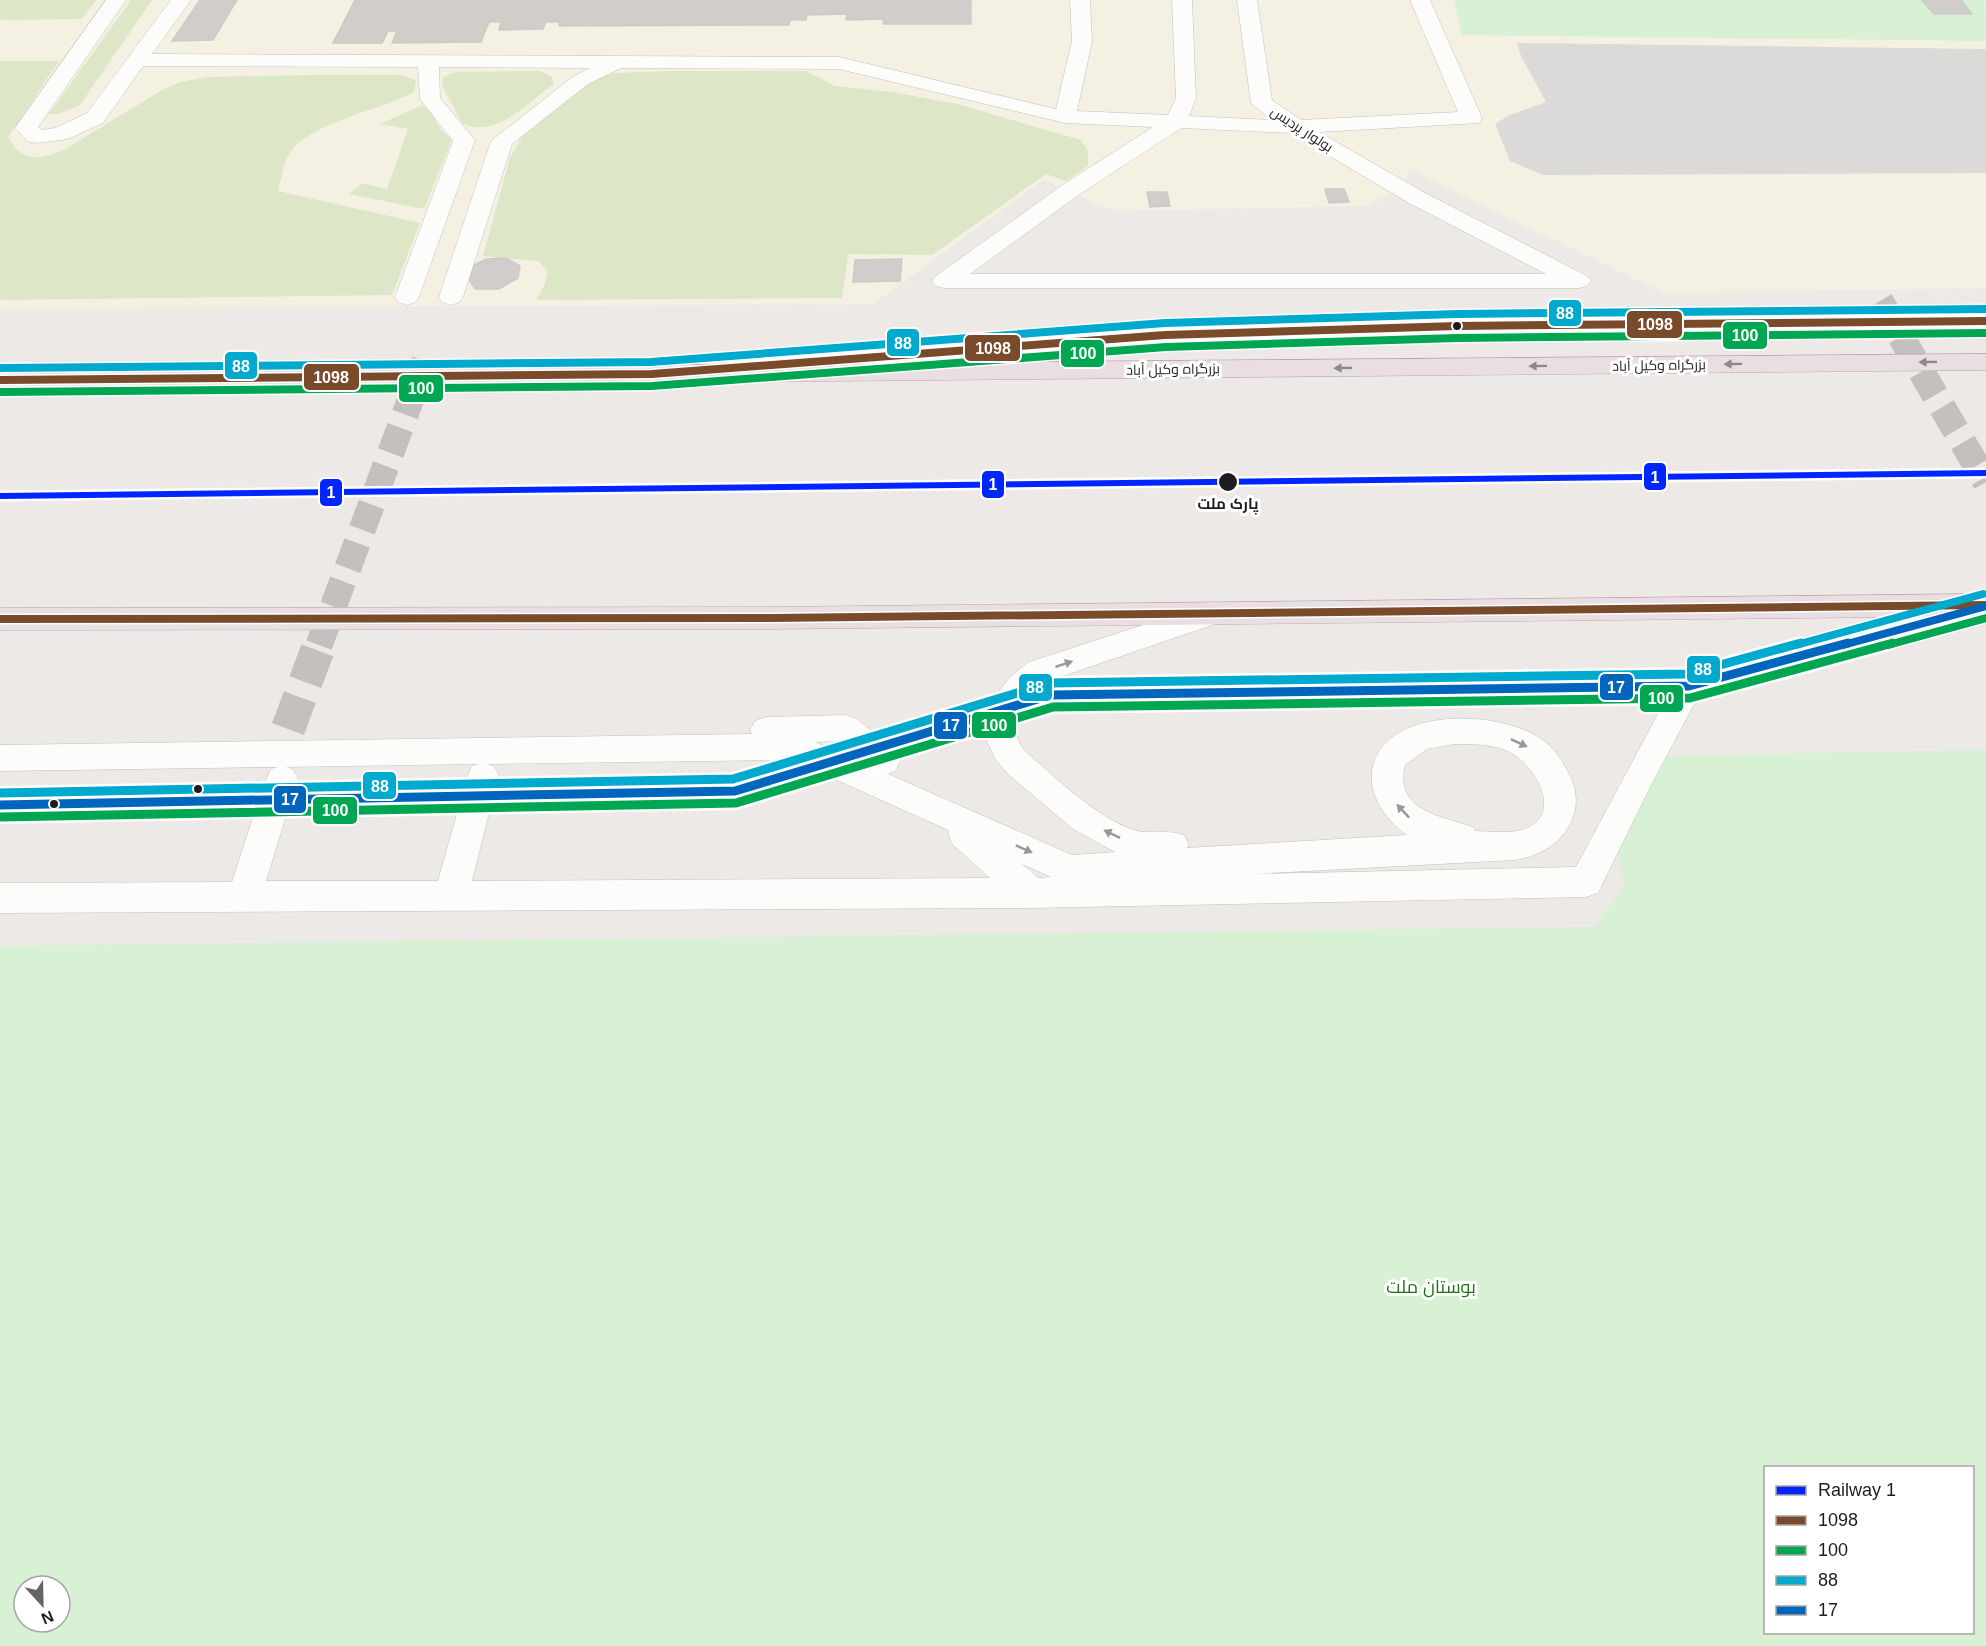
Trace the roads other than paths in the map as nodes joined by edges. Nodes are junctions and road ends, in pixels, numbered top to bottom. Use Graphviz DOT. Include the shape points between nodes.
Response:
graph roads {
  1 [pos="117,0"];
  2 [pos="181,0"];
  3 [pos="1080,0"];
  4 [pos="1182,0"];
  5 [pos="1247,0"];
  6 [pos="1420,0"];
  7 [pos="140,60"];
  8 [pos="428,61"];
  9 [pos="620,62"];
  10 [pos="1065,117"];
  11 [pos="1176,122"];
  12 [pos="1295,127"];
  13 [pos="464,140"];
  14 [pos="502,141"];
  15 [pos="407,297"];
  16 [pos="451,297"];
  17 [pos="1986,321"];
  18 [pos="1986,362"];
  19 [pos="652,374"];
  20 [pos="0,380"];
  21 [pos="1986,606"];
  22 [pos="1214,613"];
  23 [pos="0,620"];
  24 [pos="1689,686"];
  25 [pos="494,735"];
  26 [pos="295,740"];
  27 [pos="0,746"];
  28 [pos="0,758"];
  29 [pos="0,805"];
  30 [pos="1031,893"];
  31 [pos="451,896"];
  32 [pos="244,897"];
  33 [pos="0,898"];
  1 -- 7 [label="street" via="26,128 37,137 78,128 99,113"];
  2 -- 7 [label="street"];
  3 -- 10 [label="street" via="1082,41"];
  4 -- 11 [label="street" via="1186,98"];
  5 -- 12 [label="street, بولوار پردیس" via="1262,102"];
  6 -- 12 [label="street" via="1471,118"];
  7 -- 8 [label="street"];
  8 -- 9 [label="street"];
  8 -- 13 [label="street" via="430,99"];
  9 -- 10 [label="street" via="839,63"];
  9 -- 14 [label="street" via="580,80"];
  10 -- 11 [label="street"];
  11 -- 12 [label="street"];
  11 -- 12 [label="street, بولوار پردیس" via="1069,191 944,281 1579,281 1401,189"];
  13 -- 14 [label="street"];
  13 -- 15 [label="street"];
  14 -- 16 [label="street"];
  17 -- 19 [label="street" via="1457,326 1165,335"];
  18 -- 19 [label="highway, بزرگراه وکیل آباد, one-way"];
  19 -- 20 [label="highway, بزرگراه وکیل آباد"];
  21 -- 22 [label="highway"];
  21 -- 24 [label="street"];
  22 -- 23 [label="highway"];
  28 -- 22 [label="street, one-way" via="793,746 1070,870 1448,846 1460,846 1472,845 1484,844 1496,844 1428,830 1411,820 1389,791 1390,763 1406,744 1431,735 1459,732 1515,740 1548,765 1558,781 1561,797 1559,815 1550,830 1534,841 1513,845 1501,845 1489,845 1478,845 1466,845 1134,845 1084,820 1007,751 1001,734 1002,716 1008,699 1021,683 1040,671"];
  24 -- 29 [label="street" via="1051,695 735,791"];
  24 -- 30 [label="street" via="1586,882"];
  25 -- 26 [label="street"];
  25 -- 30 [label="street" via="846,728"];
  25 -- 31 [label="street"];
  26 -- 27 [label="street"];
  26 -- 32 [label="street"];
  30 -- 31 [label="street"];
  31 -- 32 [label="street"];
  32 -- 33 [label="street"];
}
